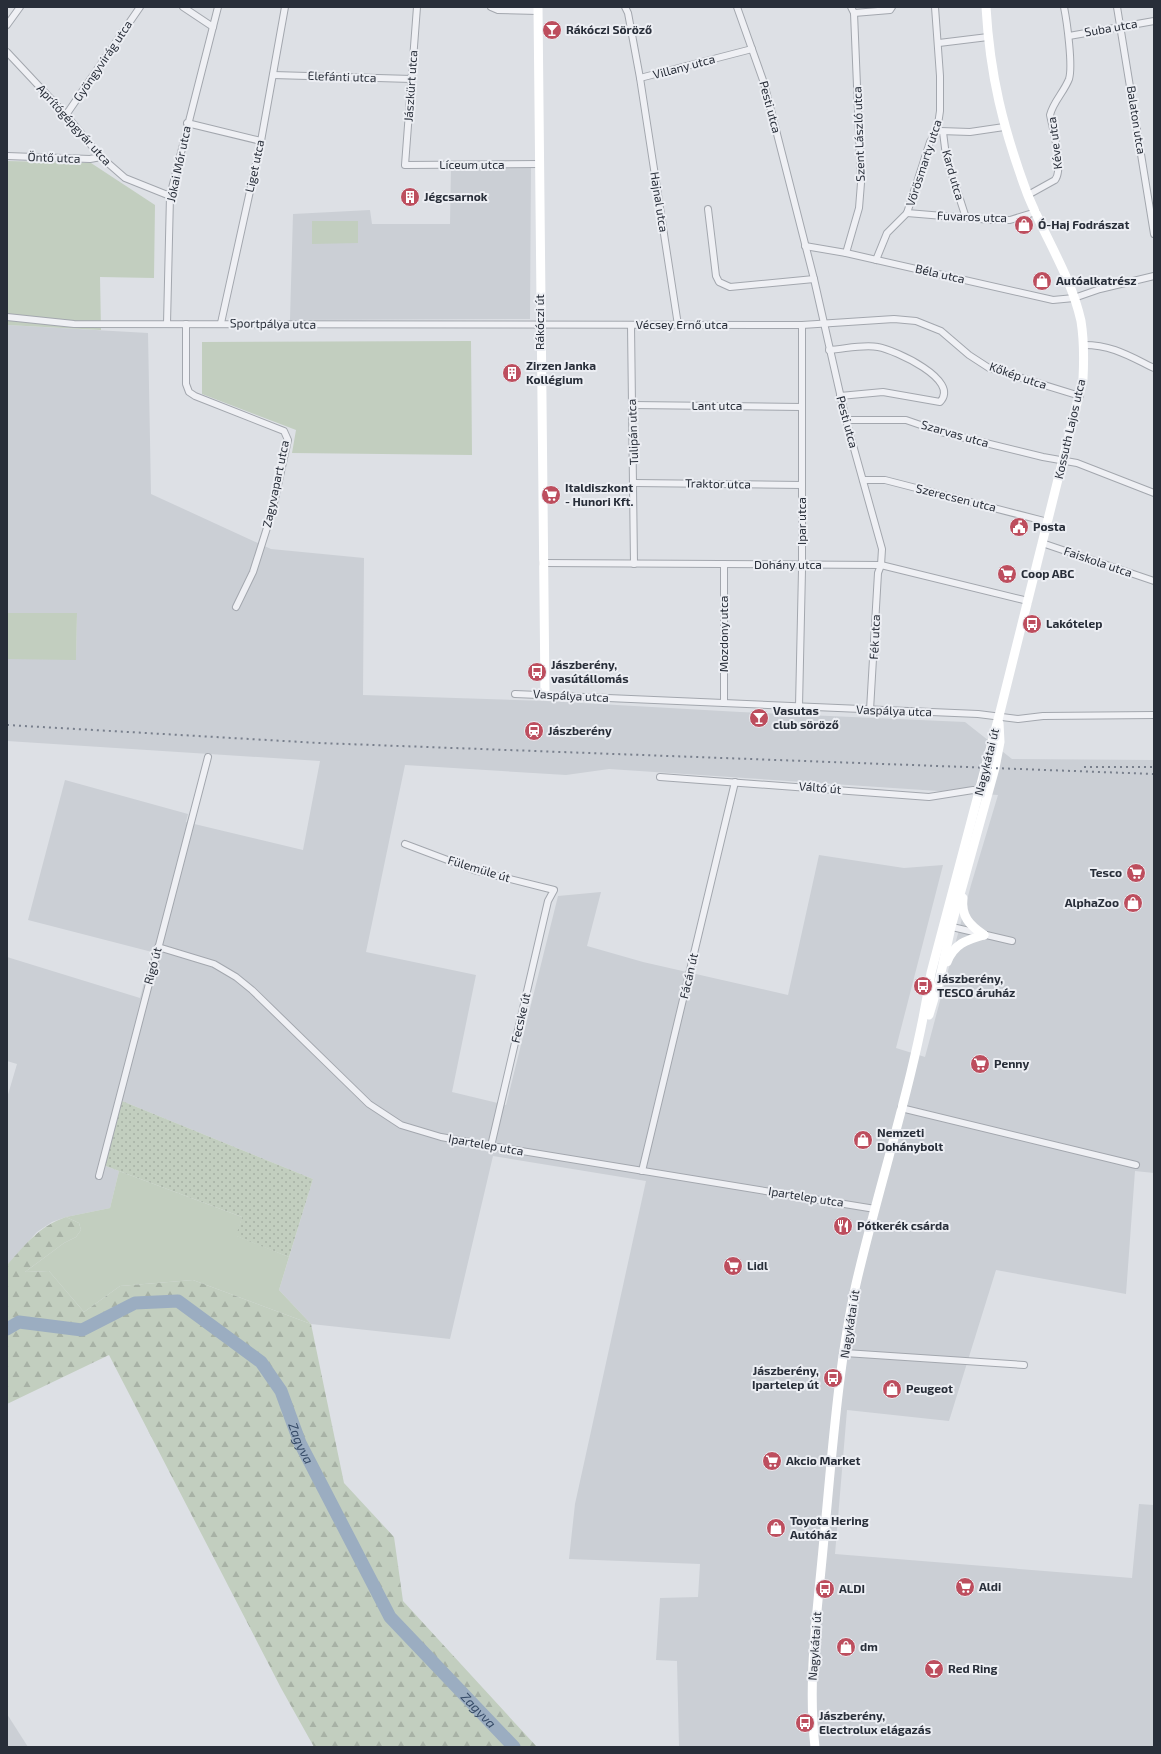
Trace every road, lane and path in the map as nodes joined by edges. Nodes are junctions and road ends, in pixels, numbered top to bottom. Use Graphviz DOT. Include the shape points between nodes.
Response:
graph roads {
  1 [pos="20,7"];
  2 [pos="140,7"];
  3 [pos="183,7"];
  4 [pos="218,7"];
  5 [pos="285,7"];
  6 [pos="417,7"];
  7 [pos="491,7"];
  8 [pos="625,7"];
  9 [pos="737,7"];
  10 [pos="851,7"];
  11 [pos="892,7"];
  12 [pos="935,7"];
  13 [pos="986,7"];
  14 [pos="1064,7"];
  15 [pos="1117,7"];
  16 [pos="538,9"];
  17 [pos="854,13"];
  18 [pos="1154,20"];
  19 [pos="7,24"];
  20 [pos="1121,25"];
  21 [pos="213,27"];
  22 [pos="1069,36"];
  23 [pos="988,37"];
  24 [pos="939,43"];
  25 [pos="752,49"];
  26 [pos="7,52"];
  27 [pos="273,75"];
  28 [pos="640,78"];
  29 [pos="412,79"];
  30 [pos="66,115"];
  31 [pos="187,123"];
  32 [pos="1004,127"];
  33 [pos="940,131"];
  34 [pos="261,141"];
  35 [pos="7,156"];
  36 [pos="100,157"];
  37 [pos="539,164"];
  38 [pos="405,165"];
  39 [pos="1028,195"];
  40 [pos="170,196"];
  41 [pos="708,209"];
  42 [pos="1036,212"];
  43 [pos="907,213"];
  44 [pos="966,218"];
  45 [pos="1154,234"];
  46 [pos="805,246"];
  47 [pos="846,253"];
  48 [pos="876,260"];
  49 [pos="1154,276"];
  50 [pos="814,279"];
  51 [pos="1074,298"];
  52 [pos="7,317"];
  53 [pos="221,323"];
  54 [pos="824,323"];
  55 [pos="167,324"];
  56 [pos="186,324"];
  57 [pos="540,325"];
  58 [pos="631,325"];
  59 [pos="678,325"];
  60 [pos="802,325"];
  61 [pos="1084,345"];
  62 [pos="829,350"];
  63 [pos="1154,368"];
  64 [pos="840,396"];
  65 [pos="1080,396"];
  66 [pos="632,405"];
  67 [pos="802,407"];
  68 [pos="846,420"];
  69 [pos="1063,460"];
  70 [pos="863,480"];
  71 [pos="634,483"];
  72 [pos="802,485"];
  73 [pos="1154,493"];
  74 [pos="1048,522"];
  75 [pos="1042,543"];
  76 [pos="543,563"];
  77 [pos="634,564"];
  78 [pos="802,564"];
  79 [pos="724,565"];
  80 [pos="881,565"];
  81 [pos="1154,581"];
  82 [pos="1028,601"];
  83 [pos="236,607"];
  84 [pos="515,694"];
  85 [pos="545,695"];
  86 [pos="724,703"];
  87 [pos="799,706"];
  88 [pos="870,710"];
  89 [pos="1154,715"];
  90 [pos="999,716"];
  91 [pos="208,757"];
  92 [pos="660,777"];
  93 [pos="735,782"];
  94 [pos="979,791"];
  95 [pos="405,844"];
  96 [pos="964,882"];
  97 [pos="554,890"];
  98 [pos="947,926"];
  99 [pos="984,935"];
  100 [pos="1012,941"];
  101 [pos="158,947"];
  102 [pos="939,982"];
  103 [pos="909,1074"];
  104 [pos="901,1108"];
  105 [pos="491,1146"];
  106 [pos="1136,1165"];
  107 [pos="642,1170"];
  108 [pos="99,1176"];
  109 [pos="875,1209"];
  110 [pos="845,1353"];
  111 [pos="1024,1365"];
  112 [pos="815,1747"];
  1 -- 19 [label="street"];
  2 -- 30 [label="street, Gyöngyvirág utca"];
  3 -- 21 [label="street"];
  4 -- 21 [label="street, Jókai Mór utca"];
  5 -- 27 [label="street, Liget utca"];
  6 -- 29 [label="street, Jászkürt utca"];
  7 -- 16 [label="street" via="498,10"];
  8 -- 28 [label="street, Villany utca"];
  9 -- 25 [label="street, Pesti utca"];
  10 -- 17 [label="street, Szent László utca"];
  11 -- 17 [label="street" via="890,10"];
  12 -- 24 [label="street, Vörösmarty utca"];
  13 -- 23 [label="street, Kossuth Lajos utca"];
  14 -- 22 [label="street, Kéve utca"];
  15 -- 20 [label="street, Balaton utca"];
  16 -- 37 [label="street, Rákóczi út"];
  17 -- 47 [label="street, Szent László utca" via="861,183 859,208"];
  18 -- 20 [label="street, Suba utca"];
  20 -- 22 [label="street, Suba utca"];
  20 -- 45 [label="street, Balaton utca"];
  21 -- 31 [label="street, Jókai Mór utca"];
  22 -- 39 [label="street, Kéve utca" via="1070,76 1050,115 1058,158 1058,176"];
  23 -- 24 [label="street"];
  23 -- 32 [label="street, Kossuth Lajos utca" via="992,72"];
  24 -- 33 [label="street, Vörösmarty utca"];
  25 -- 28 [label="street, Villany utca"];
  25 -- 46 [label="street, Pesti utca" via="764,83"];
  26 -- 30 [label="street, Aprítógépgyár utca"];
  27 -- 29 [label="street, Elefánti utca"];
  27 -- 34 [label="street, Liget utca"];
  28 -- 59 [label="street, Hajnal utca"];
  29 -- 38 [label="street, Jászkürt utca"];
  30 -- 36 [label="street, Aprítógépgyár utca"];
  31 -- 34 [label="street"];
  31 -- 40 [label="street, Jókai Mór utca"];
  32 -- 33 [label="street" via="970,132"];
  32 -- 39 [label="street, Kossuth Lajos utca"];
  33 -- 43 [label="street, Vörösmarty utca" via="930,142"];
  33 -- 44 [label="street, Kard utca"];
  34 -- 53 [label="street, Liget utca"];
  35 -- 36 [label="street, Öntő utca" via="90,159"];
  36 -- 40 [label="street, Aprítógépgyár utca" via="125,178"];
  37 -- 38 [label="street, Líceum utca"];
  37 -- 57 [label="street, Rákóczi út"];
  39 -- 42 [label="street, Kossuth Lajos utca"];
  40 -- 55 [label="street, Jókai Mór utca"];
  41 -- 50 [label="street" via="716,276 724,285 730,287"];
  42 -- 44 [label="street, Fuvaros utca" via="1010,220"];
  42 -- 51 [label="street, Kossuth Lajos utca"];
  43 -- 44 [label="street, Fuvaros utca"];
  43 -- 48 [label="street, Vörösmarty utca" via="887,233"];
  46 -- 47 [label="street, Béla utca"];
  46 -- 50 [label="street, Pesti utca"];
  47 -- 48 [label="street, Béla utca"];
  48 -- 51 [label="street, Béla utca" via="1053,300"];
  49 -- 51 [label="street, Béla utca"];
  50 -- 54 [label="street, Pesti utca"];
  51 -- 61 [label="street, Kossuth Lajos utca"];
  52 -- 55 [label="street, Sportpálya utca" via="74,324"];
  53 -- 56 [label="street, Sportpálya utca"];
  53 -- 57 [label="street, Sportpálya utca"];
  54 -- 60 [label="street, Vécsey Ernő utca"];
  54 -- 62 [label="street, Pesti utca"];
  54 -- 65 [label="street, Kőkép utca" via="894,319 916,321 941,331 989,368"];
  55 -- 56 [label="street, Sportpálya utca"];
  56 -- 83 [label="street, Zagyvapart utca" via="186,384 189,392 284,431 288,440 272,512 253,572"];
  57 -- 58 [label="street, Vécsey Ernő utca"];
  57 -- 76 [label="street, Rákóczi út"];
  58 -- 59 [label="street, Vécsey Ernő utca"];
  58 -- 66 [label="street, Tulipán utca"];
  59 -- 60 [label="street, Vécsey Ernő utca"];
  60 -- 67 [label="street, Ipar utca"];
  61 -- 63 [label="street" via="1113,348"];
  61 -- 65 [label="street, Kossuth Lajos utca"];
  62 -- 64 [label="street, Pesti utca"];
  62 -- 64 [label="street" via="870,346 897,352 933,374 944,386 945,392 940,402 883,392"];
  64 -- 68 [label="street, Pesti utca"];
  65 -- 69 [label="street, Kossuth Lajos utca"];
  66 -- 67 [label="street, Lant utca"];
  66 -- 71 [label="street, Tulipán utca"];
  67 -- 72 [label="street, Ipar utca"];
  68 -- 69 [label="street, Szarvas utca" via="906,420 941,432"];
  68 -- 70 [label="street, Pesti utca"];
  69 -- 73 [label="street, Szarvas utca"];
  69 -- 74 [label="street, Kossuth Lajos utca"];
  70 -- 74 [label="street, Szerecsen utca" via="885,480"];
  70 -- 80 [label="street, Pesti utca" via="882,549"];
  71 -- 72 [label="street, Traktor utca"];
  71 -- 77 [label="street, Tulipán utca"];
  72 -- 78 [label="street, Ipar utca"];
  74 -- 75 [label="street, Kossuth Lajos utca"];
  75 -- 81 [label="street, Faiskola utca"];
  75 -- 82 [label="street, Kossuth Lajos utca"];
  76 -- 77 [label="street, Dohány utca"];
  76 -- 85 [label="street, Rákóczi út"];
  77 -- 79 [label="street, Dohány utca"];
  78 -- 79 [label="street, Dohány utca"];
  78 -- 80 [label="street, Dohány utca"];
  78 -- 87 [label="street, Ipar utca"];
  79 -- 86 [label="street, Mozdony utca"];
  80 -- 82 [label="street, Dohány utca"];
  80 -- 88 [label="street, Fék utca" via="878,573"];
  82 -- 90 [label="street, Kossuth Lajos utca"];
  84 -- 85 [label="street, Vaspálya utca"];
  85 -- 86 [label="street, Vaspálya utca"];
  86 -- 87 [label="street, Vaspálya utca"];
  87 -- 88 [label="street, Vaspálya utca"];
  88 -- 90 [label="street, Vaspálya utca"];
  89 -- 90 [label="street, Vaspálya utca" via="1043,716 1018,719"];
  90 -- 94 [label="street, Nagykátai út"];
  90 -- 96 [label="street, Nagykátai út" via="1000,742"];
  91 -- 101 [label="street, Rigó út"];
  92 -- 93 [label="street, Váltó út"];
  93 -- 94 [label="street, Váltó út" via="929,797"];
  93 -- 107 [label="street, Fácán út"];
  94 -- 98 [label="street, Nagykátai út"];
  95 -- 97 [label="street, Fülemüle út" via="474,870"];
  96 -- 98 [label="street, Nagykátai út"];
  96 -- 99 [label="street" via="962,906 965,918 972,927"];
  97 -- 105 [label="street, Fecske út" via="548,901"];
  98 -- 99 [label="street"];
  98 -- 102 [label="street, Nagykátai út"];
  98 -- 103 [label="street, Nagykátai út"];
  99 -- 100 [label="street"];
  99 -- 102 [label="street" via="958,944 950,953"];
  101 -- 105 [label="street, Ipartelep utca" via="214,964 236,976 369,1104 401,1124 441,1137"];
  101 -- 108 [label="street, Rigó út"];
  102 -- 103 [label="street, Nagykátai út"];
  103 -- 104 [label="street, Nagykátai út"];
  104 -- 106 [label="street"];
  104 -- 109 [label="street, Nagykátai út"];
  105 -- 107 [label="street, Ipartelep utca"];
  107 -- 109 [label="street, Ipartelep utca"];
  109 -- 110 [label="street, Nagykátai út" via="856,1286"];
  110 -- 111 [label="street"];
  110 -- 112 [label="street, Nagykátai út" via="832,1455 816,1627 811,1699"];
}
